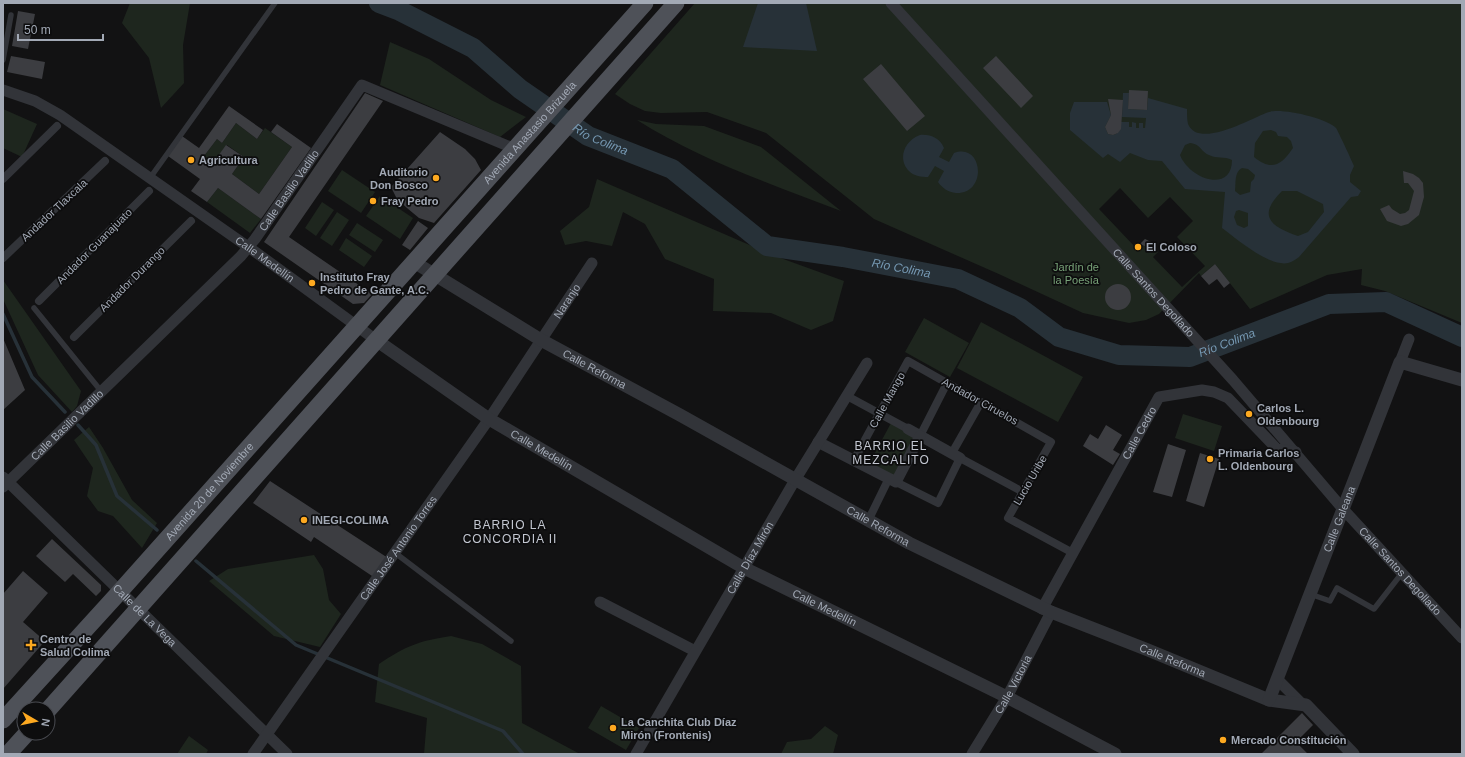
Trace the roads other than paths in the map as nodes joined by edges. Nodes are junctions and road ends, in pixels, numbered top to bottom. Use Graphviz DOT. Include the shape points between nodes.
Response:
graph roads {
  1 [pos="275,3"];
  2 [pos="645,3"];
  3 [pos="676,3"];
  4 [pos="891,3"];
  5 [pos="11,15"];
  6 [pos="3,60"];
  7 [pos="3,90"];
  8 [pos="57,126"];
  9 [pos="518,145"];
  10 [pos="105,161"];
  11 [pos="150,178"];
  12 [pos="3,179"];
  13 [pos="149,191"];
  14 [pos="191,221"];
  15 [pos="248,248"];
  16 [pos="3,258"];
  17 [pos="414,262"];
  18 [pos="592,263"];
  19 [pos="434,274"];
  20 [pos="36,305"];
  21 [pos="357,326"];
  22 [pos="74,337"];
  23 [pos="1409,339"];
  24 [pos="376,340"];
  25 [pos="541,340"];
  26 [pos="908,361"];
  27 [pos="1400,362"];
  28 [pos="867,363"];
  29 [pos="1462,380"];
  30 [pos="948,383"];
  31 [pos="102,391"];
  32 [pos="847,396"];
  33 [pos="981,402"];
  34 [pos="879,414"];
  35 [pos="489,419"];
  36 [pos="908,429"];
  37 [pos="920,436"];
  38 [pos="818,442"];
  39 [pos="1051,442"];
  40 [pos="1296,452"];
  41 [pos="956,456"];
  42 [pos="854,460"];
  43 [pos="794,480"];
  44 [pos="893,480"];
  45 [pos="5,482"];
  46 [pos="1023,492"];
  47 [pos="1343,509"];
  48 [pos="868,521"];
  49 [pos="394,552"];
  50 [pos="1073,553"];
  51 [pos="744,568"];
  52 [pos="1402,573"];
  53 [pos="120,592"];
  54 [pos="1310,594"];
  55 [pos="600,602"];
  56 [pos="138,608"];
  57 [pos="1047,610"];
  58 [pos="1462,638"];
  59 [pos="510,641"];
  60 [pos="695,652"];
  61 [pos="1277,679"];
  62 [pos="1007,697"];
  63 [pos="1269,700"];
  64 [pos="56,701"];
  65 [pos="1302,704"];
  66 [pos="3,720"];
  67 [pos="266,734"];
  68 [pos="19,741"];
  69 [pos="9,752"];
  70 [pos="253,754"];
  71 [pos="287,754"];
  72 [pos="636,754"];
  73 [pos="972,754"];
  74 [pos="1115,754"];
  75 [pos="1353,754"];
  1 -- 11 [label="lane"];
  2 -- 9 [label="main road, Avenida Anastasio Brizuela"];
  3 -- 19 [label="main road, Avenida Anastasio Brizuela"];
  4 -- 40 [label="street, Calle Santos Degollado" via="1187,328"];
  5 -- 6 [label="lane"];
  7 -- 11 [label="street, Calle Medellín" via="35,101 60,115"];
  8 -- 12 [label="street"];
  9 -- 15 [label="street, Calle Basilio Vadillo" via="362,85"];
  9 -- 17 [label="main road, Avenida Anastasio Brizuela"];
  10 -- 16 [label="street, Andador Tlaxcala"];
  11 -- 15 [label="street, Calle Medellín"];
  13 -- 20 [label="street, Andador Guanajuato"];
  14 -- 22 [label="street, Andador Durango"];
  15 -- 21 [label="street, Calle Medellín"];
  15 -- 31 [label="street, Calle Basilio Vadillo"];
  17 -- 19 [label="street, Calle Reforma"];
  17 -- 21 [label="main road, Avenida 20 de Noviembre"];
  18 -- 25 [label="street, Naranjo"];
  19 -- 24 [label="main road"];
  19 -- 25 [label="street, Calle Reforma"];
  20 -- 31 [label="lane"];
  21 -- 24 [label="street, Calle Medellín"];
  21 -- 53 [label="main road, Avenida 20 de Noviembre"];
  23 -- 27 [label="street, Calle Galeana"];
  24 -- 35 [label="street, Calle Medellín"];
  24 -- 56 [label="main road"];
  25 -- 35 [label="street, Calle José Antonio Torres"];
  25 -- 43 [label="street, Calle Reforma"];
  26 -- 30 [label="street, Andador Ciruelos"];
  26 -- 34 [label="street, Calle Mango"];
  27 -- 29 [label="street"];
  27 -- 47 [label="street, Calle Galeana"];
  28 -- 32 [label="street, Calle Díaz Mirón"];
  30 -- 33 [label="street, Andador Ciruelos"];
  30 -- 37 [label="street"];
  31 -- 45 [label="street, Calle Basilio Vadillo"];
  32 -- 34 [label="street"];
  32 -- 38 [label="street, Calle Díaz Mirón"];
  33 -- 39 [label="street, Andador Ciruelos"];
  33 -- 41 [label="street"];
  34 -- 36 [label="street"];
  34 -- 42 [label="street, Calle Mango"];
  35 -- 49 [label="street, Calle José Antonio Torres"];
  35 -- 51 [label="street, Calle Medellín"];
  36 -- 37 [label="street"];
  37 -- 41 [label="street"];
  37 -- 44 [label="street"];
  38 -- 42 [label="street"];
  38 -- 43 [label="street, Calle Díaz Mirón"];
  39 -- 46 [label="street, Lucio Uribe"];
  40 -- 47 [label="street, Calle Santos Degollado"];
  40 -- 50 [label="street, Calle Cedro" via="1277,449 1228,398 1214,392 1202,390 1159,398"];
  41 -- 44 [label="street" via="938,503"];
  41 -- 46 [label="street"];
  42 -- 44 [label="street"];
  43 -- 48 [label="street, Calle Reforma"];
  43 -- 51 [label="street, Calle Díaz Mirón"];
  44 -- 48 [label="street"];
  45 -- 53 [label="street, Calle de La Vega"];
  46 -- 50 [label="street, Lucio Uribe" via="1008,518"];
  47 -- 52 [label="street, Calle Santos Degollado"];
  47 -- 54 [label="street, Calle Galeana"];
  48 -- 57 [label="street, Calle Reforma"];
  49 -- 59 [label="lane"];
  49 -- 67 [label="street, Calle José Antonio Torres"];
  50 -- 57 [label="street, Calle Cedro"];
  51 -- 60 [label="street, Calle Díaz Mirón"];
  51 -- 62 [label="street, Calle Medellín"];
  52 -- 54 [label="lane" via="1374,609 1337,588 1330,601"];
  52 -- 58 [label="street, Calle Santos Degollado"];
  53 -- 56 [label="street, Calle de La Vega"];
  53 -- 66 [label="main road, Avenida 20 de Noviembre"];
  54 -- 61 [label="street, Calle Galeana"];
  55 -- 60 [label="street"];
  56 -- 64 [label="main road"];
  56 -- 67 [label="street, Calle de La Vega"];
  57 -- 62 [label="street, Calle Victoria"];
  57 -- 63 [label="street, Calle Reforma"];
  60 -- 72 [label="street, Calle Díaz Mirón"];
  61 -- 63 [label="street, Calle Galeana"];
  61 -- 65 [label="street"];
  62 -- 73 [label="street, Calle Victoria"];
  62 -- 74 [label="street, Calle Medellín"];
  63 -- 65 [label="street, Calle Reforma"];
  65 -- 75 [label="street" via="1306,705"];
  67 -- 70 [label="street, Calle José Antonio Torres"];
  67 -- 71 [label="street, Calle de La Vega"];
  68 -- 69 [label="main road"];
}
